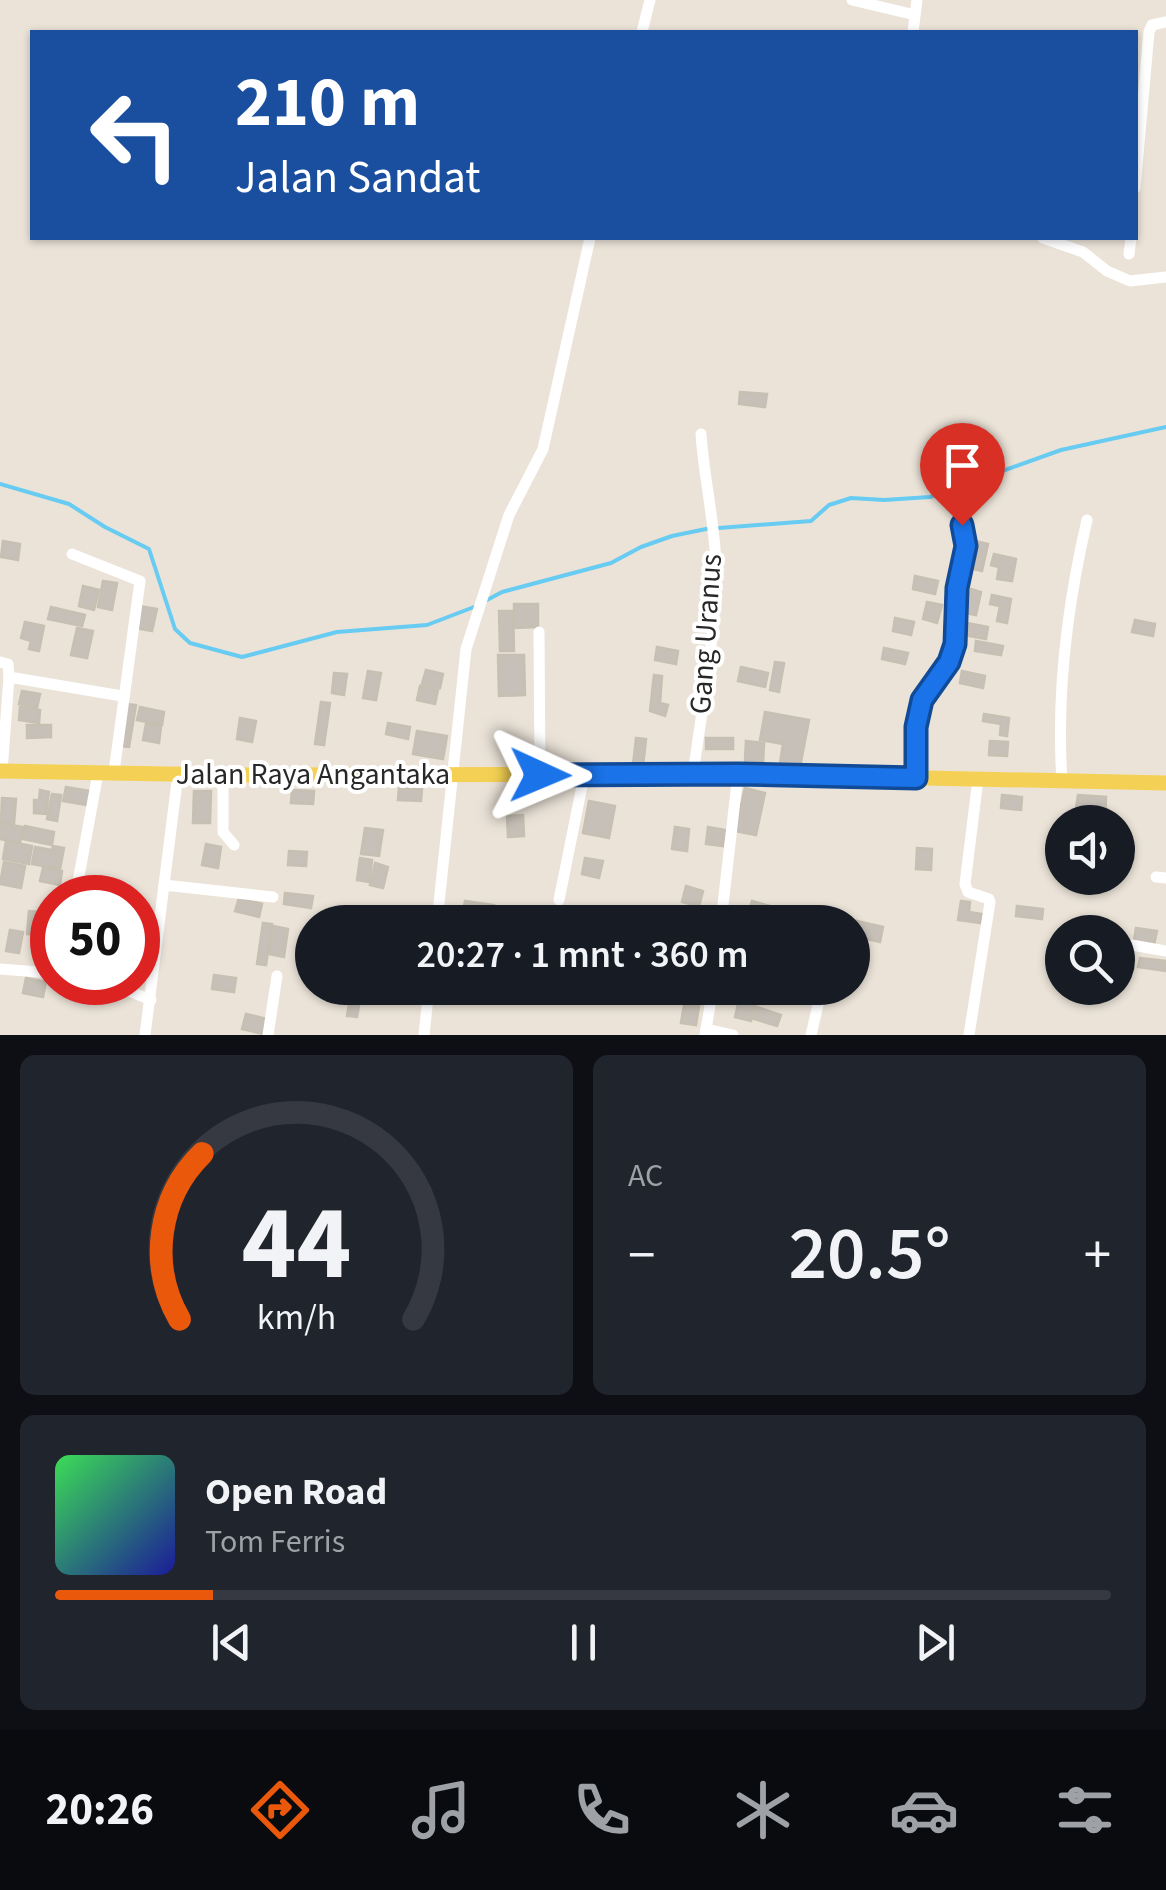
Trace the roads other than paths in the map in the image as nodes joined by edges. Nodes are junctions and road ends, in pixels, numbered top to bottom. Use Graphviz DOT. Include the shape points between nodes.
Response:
graph roads {
  1 [pos="650,0"];
  2 [pos="852,0"];
  3 [pos="917,0"];
  4 [pos="915,15"];
  5 [pos="1166,22"];
  6 [pos="642,30"];
  7 [pos="914,30"];
  8 [pos="1138,155"];
  9 [pos="590,240"];
  10 [pos="1049,240"];
  11 [pos="1131,240"];
  12 [pos="1129,254"];
  13 [pos="1166,276"];
  14 [pos="702,434"];
  15 [pos="1087,520"];
  16 [pos="962,525"];
  17 [pos="72,554"];
  18 [pos="539,632"];
  19 [pos="0,662"];
  20 [pos="8,677"];
  21 [pos="122,696"];
  22 [pos="1,771"];
  23 [pos="106,772"];
  24 [pos="178,774"];
  25 [pos="738,774"];
  26 [pos="223,775"];
  27 [pos="454,775"];
  28 [pos="540,775"];
  29 [pos="584,776"];
  30 [pos="693,776"];
  31 [pos="916,778"];
  32 [pos="978,779"];
  33 [pos="1062,781"];
  34 [pos="1166,784"];
  35 [pos="234,845"];
  36 [pos="81,875"];
  37 [pos="164,885"];
  38 [pos="273,897"];
  39 [pos="558,900"];
  40 [pos="438,905"];
  41 [pos="724,905"];
  42 [pos="160,920"];
  43 [pos="1135,946"];
  44 [pos="1166,951"];
  45 [pos="0,969"];
  46 [pos="30,971"];
  47 [pos="278,976"];
  48 [pos="150,1005"];
  49 [pos="427,1005"];
  50 [pos="710,1005"];
  51 [pos="818,1005"];
  52 [pos="706,1032"];
  53 [pos="145,1035"];
  54 [pos="268,1035"];
  55 [pos="424,1035"];
  56 [pos="734,1035"];
  57 [pos="811,1035"];
  58 [pos="969,1035"];
  1 -- 6 [label="street"];
  2 -- 4 [label="street"];
  3 -- 4 [label="street"];
  4 -- 7 [label="street"];
  5 -- 8 [label="street" via="1149,32"];
  9 -- 27 [label="street" via="542,449 509,514 473,620"];
  10 -- 13 [label="street" via="1130,281"];
  11 -- 12 [label="street"];
  14 -- 30 [label="street, Gang Uranus" via="716,580"];
  15 -- 33 [label="street" via="1063,657"];
  16 -- 31 [label="street" via="966,546 955,644 922,700"];
  17 -- 21 [label="street" via="140,581"];
  18 -- 28 [label="street"];
  19 -- 20 [label="street" via="8,664"];
  20 -- 21 [label="street"];
  20 -- 22 [label="street"];
  21 -- 23 [label="street"];
  22 -- 23 [label="main road, Jalan Raya Angantaka"];
  23 -- 24 [label="main road, Jalan Raya Angantaka"];
  23 -- 36 [label="street"];
  24 -- 26 [label="main road, Jalan Raya Angantaka"];
  24 -- 37 [label="street"];
  25 -- 30 [label="main road, Jalan Raya Angantaka"];
  25 -- 31 [label="main road, Jalan Raya Angantaka"];
  25 -- 41 [label="street"];
  26 -- 27 [label="main road, Jalan Raya Angantaka"];
  26 -- 35 [label="street" via="224,832"];
  27 -- 28 [label="main road, Jalan Raya Angantaka"];
  27 -- 40 [label="street"];
  28 -- 29 [label="main road, Jalan Raya Angantaka"];
  29 -- 30 [label="main road, Jalan Raya Angantaka"];
  29 -- 39 [label="street"];
  31 -- 32 [label="main road, Jalan Raya Angantaka"];
  32 -- 33 [label="main road, Jalan Raya Angantaka"];
  32 -- 58 [label="street" via="965,884 990,902"];
  33 -- 34 [label="main road, Jalan Raya Angantaka"];
  37 -- 38 [label="street"];
  37 -- 42 [label="street"];
  43 -- 44 [label="street"];
  45 -- 46 [label="street"];
  47 -- 54 [label="street"];
  48 -- 53 [label="street"];
  49 -- 55 [label="street"];
  50 -- 52 [label="street"];
  51 -- 57 [label="street"];
  52 -- 56 [label="street"];
}
